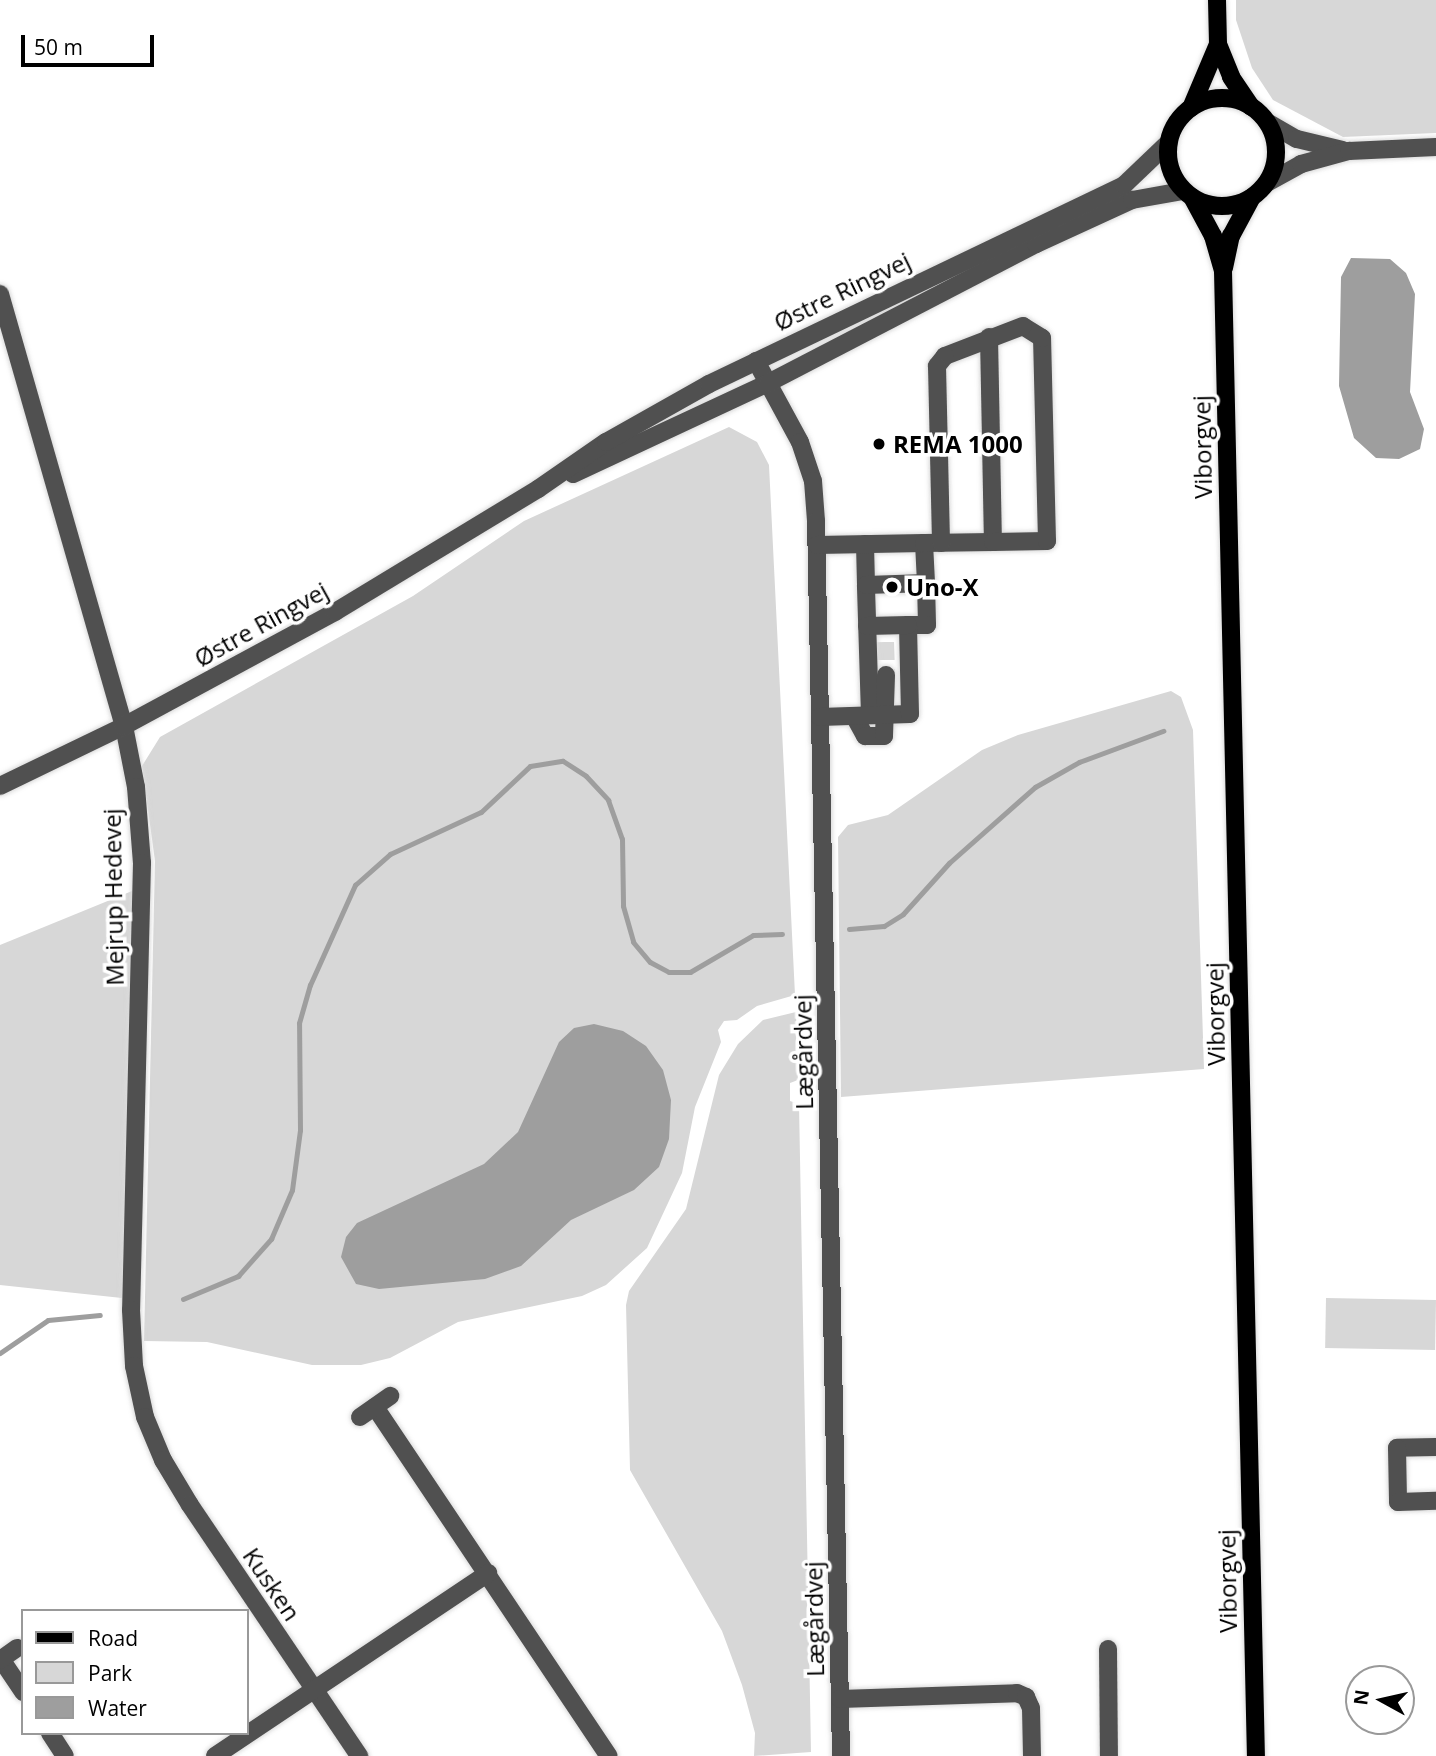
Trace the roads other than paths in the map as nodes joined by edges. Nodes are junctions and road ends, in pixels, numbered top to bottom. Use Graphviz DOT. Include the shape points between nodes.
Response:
graph roads {
  1 [pos="1217,0"];
  2 [pos="1218,44"];
  3 [pos="1251,107"];
  4 [pos="1191,108"];
  5 [pos="1267,122"];
  6 [pos="1169,142"];
  7 [pos="1436,147"];
  8 [pos="1349,151"];
  9 [pos="1267,183"];
  10 [pos="1187,194"];
  11 [pos="1252,197"];
  12 [pos="1223,271"];
  13 [pos="0,294"];
  14 [pos="989,337"];
  15 [pos="756,361"];
  16 [pos="768,383"];
  17 [pos="538,489"];
  18 [pos="993,542"];
  19 [pos="932,543"];
  20 [pos="865,544"];
  21 [pos="817,545"];
  22 [pos="926,583"];
  23 [pos="866,584"];
  24 [pos="908,625"];
  25 [pos="879,631"];
  26 [pos="886,675"];
  27 [pos="870,715"];
  28 [pos="820,717"];
  29 [pos="124,726"];
  30 [pos="0,786"];
  31 [pos="375,1407"];
  32 [pos="1436,1447"];
  33 [pos="1436,1501"];
  34 [pos="190,1505"];
  35 [pos="488,1573"];
  36 [pos="17,1648"];
  37 [pos="1108,1649"];
  38 [pos="0,1659"];
  39 [pos="21,1689"];
  40 [pos="314,1690"];
  41 [pos="840,1699"];
  42 [pos="248,1734"];
  43 [pos="51,1735"];
  44 [pos="246,1735"];
  45 [pos="65,1756"];
  46 [pos="215,1756"];
  47 [pos="359,1756"];
  48 [pos="609,1756"];
  49 [pos="841,1756"];
  50 [pos="1032,1756"];
  51 [pos="1110,1756"];
  52 [pos="1256,1756"];
  1 -- 2 [label="main road"];
  2 -- 3 [label="main road" via="1226,67"];
  2 -- 4 [label="main road"];
  3 -- 4 [label="main road" via="1220,99"];
  3 -- 5 [label="main road"];
  4 -- 6 [label="main road" via="1177,123"];
  5 -- 8 [label="street" via="1297,139"];
  5 -- 9 [label="main road" via="1276,153"];
  6 -- 10 [label="main road" via="1170,163"];
  6 -- 15 [label="street, Østre Ringvej" via="1124,185"];
  7 -- 8 [label="street"];
  8 -- 9 [label="street" via="1308,162"];
  9 -- 11 [label="main road"];
  10 -- 11 [label="main road" via="1222,206"];
  10 -- 12 [label="main road, Viborgvej" via="1213,236"];
  10 -- 16 [label="street, Østre Ringvej" via="1132,200 1036,244"];
  11 -- 12 [label="main road, Viborgvej" via="1234,228"];
  12 -- 52 [label="main road, Viborgvej"];
  13 -- 29 [label="street, Mejrup Hedevej"];
  14 -- 18 [label="street"];
  14 -- 18 [label="street" via="1023,326 1042,338 1047,541"];
  14 -- 19 [label="street" via="946,356 937,366"];
  15 -- 16 [label="street, Lægårdvej"];
  15 -- 17 [label="street, Østre Ringvej" via="606,442"];
  16 -- 17 [label="street, Østre Ringvej"];
  16 -- 21 [label="street, Lægårdvej" via="800,442 813,481"];
  17 -- 29 [label="street, Østre Ringvej" via="335,612"];
  18 -- 19 [label="street"];
  19 -- 20 [label="street"];
  19 -- 22 [label="street"];
  20 -- 21 [label="street"];
  20 -- 23 [label="street"];
  21 -- 28 [label="street, Lægårdvej"];
  22 -- 23 [label="street"];
  22 -- 24 [label="street" via="927,625"];
  23 -- 25 [label="street"];
  24 -- 25 [label="street"];
  24 -- 27 [label="street" via="910,714"];
  25 -- 27 [label="street"];
  26 -- 27 [label="street"];
  27 -- 28 [label="street"];
  28 -- 41 [label="street, Lægårdvej"];
  29 -- 30 [label="street, Østre Ringvej"];
  29 -- 34 [label="street, Mejrup Hedevej" via="136,787 142,863 131,1310 134,1366 149,1428"];
  31 -- 35 [label="street"];
  32 -- 33 [label="street" via="1397,1448 1398,1502"];
  34 -- 40 [label="street, Kusken"];
  35 -- 40 [label="street"];
  35 -- 48 [label="street"];
  36 -- 38 [label="street"];
  37 -- 51 [label="street"];
  38 -- 39 [label="street"];
  40 -- 42 [label="street"];
  40 -- 47 [label="street, Kusken"];
  41 -- 49 [label="street, Lægårdvej"];
  41 -- 50 [label="street" via="1017,1693 1026,1697 1031,1708"];
  43 -- 45 [label="street"];
  44 -- 46 [label="street"];
}
